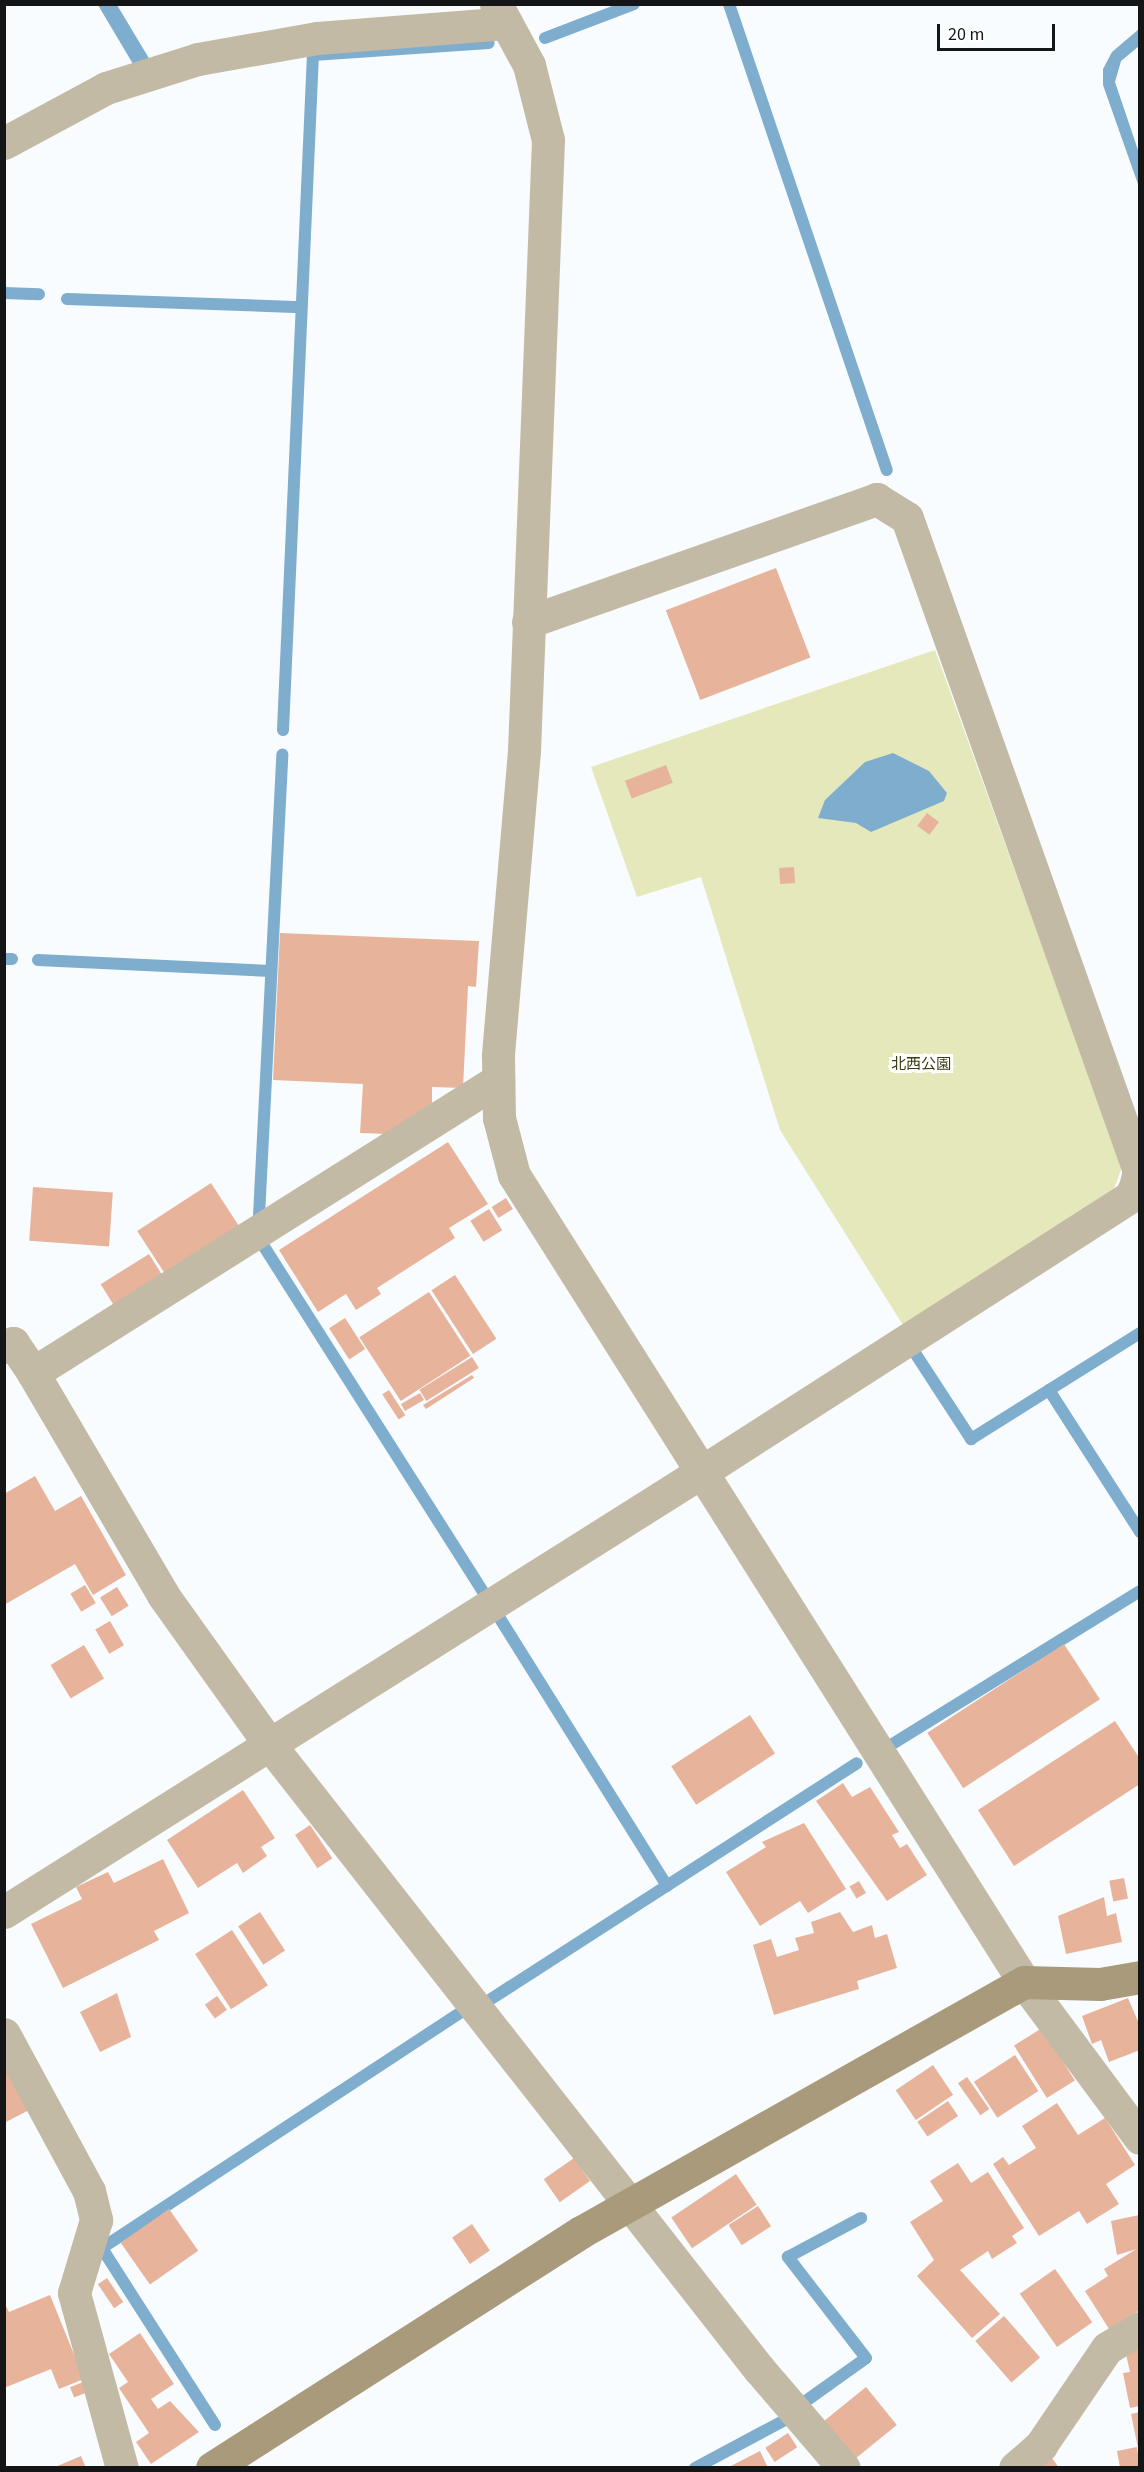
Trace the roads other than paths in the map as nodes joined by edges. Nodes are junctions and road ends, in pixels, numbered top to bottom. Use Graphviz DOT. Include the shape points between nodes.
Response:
graph roads {
  1 [pos="501,14"];
  2 [pos="4,143"];
  3 [pos="528,622"];
  4 [pos="498,1080"];
  5 [pos="4,1347"];
  6 [pos="33,1373"];
  7 [pos="703,1471"];
  8 [pos="270,1745"];
  9 [pos="4,1912"];
  10 [pos="1140,1977"];
  11 [pos="1024,1982"];
  12 [pos="4,2034"];
  13 [pos="1140,2138"];
  14 [pos="630,2204"];
  15 [pos="1140,2328"];
  16 [pos="122,2468"];
  17 [pos="212,2468"];
  18 [pos="844,2468"];
  19 [pos="1015,2468"];
  1 -- 2 [label="street" via="317,38 198,59 106,88"];
  1 -- 3 [label="street" via="529,65 548,140"];
  3 -- 4 [label="street"];
  3 -- 7 [label="street" via="877,499 907,518 1139,1171 1130,1197"];
  4 -- 6 [label="street"];
  4 -- 7 [label="street" via="499,1118 514,1175"];
  5 -- 6 [label="street" via="13,1343"];
  6 -- 8 [label="street" via="163,1596"];
  7 -- 8 [label="street"];
  7 -- 11 [label="street"];
  8 -- 9 [label="street"];
  8 -- 14 [label="street"];
  10 -- 11 [label="street" via="1100,1984"];
  11 -- 13 [label="street"];
  11 -- 14 [label="street"];
  12 -- 16 [label="street" via="89,2191 96,2220 74,2293"];
  14 -- 17 [label="street"];
  14 -- 18 [label="street"];
  15 -- 19 [label="street" via="1107,2348 1041,2445"];
}
